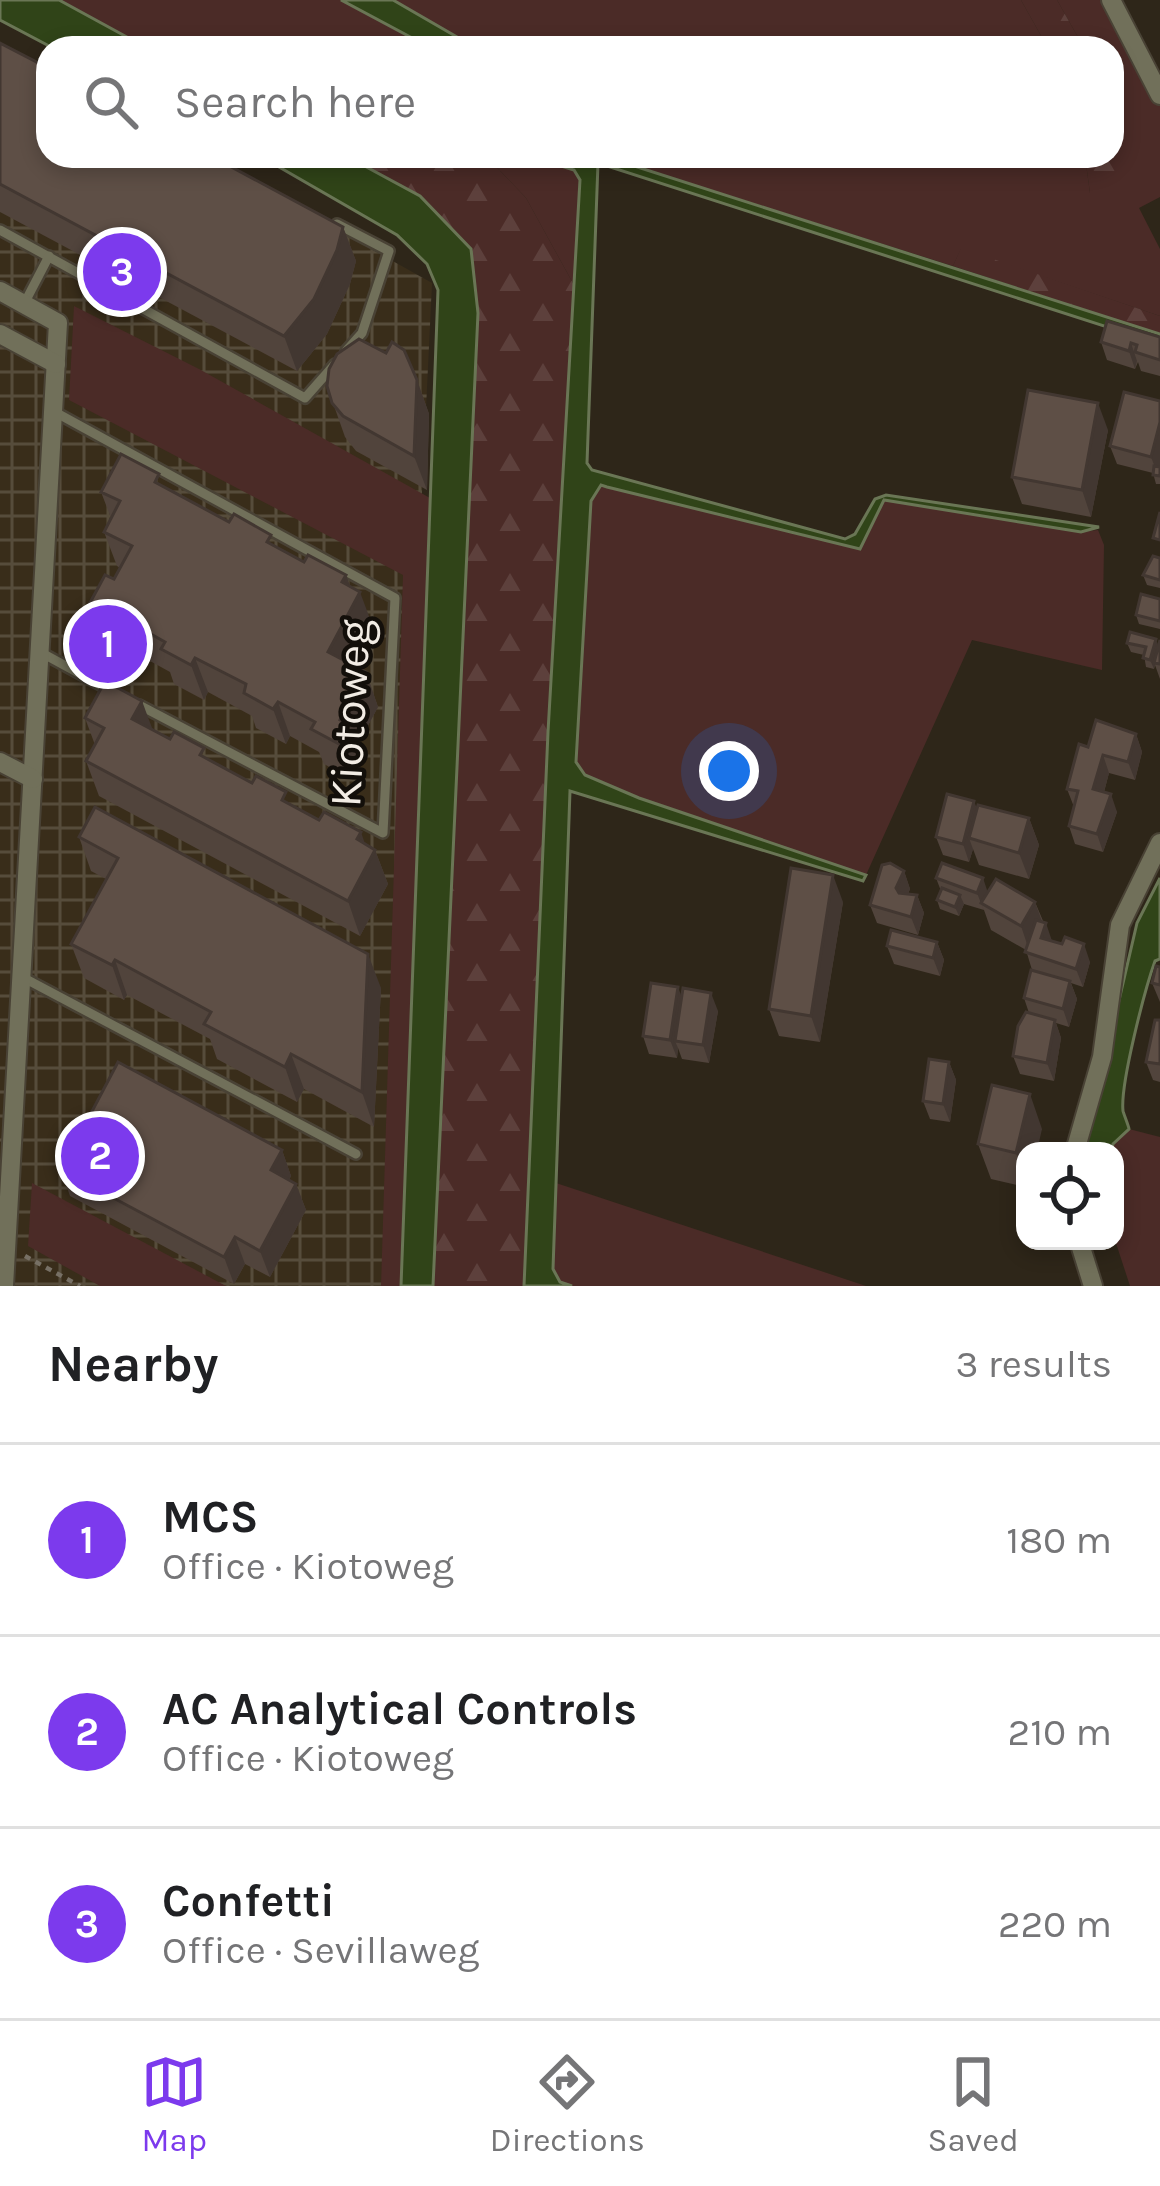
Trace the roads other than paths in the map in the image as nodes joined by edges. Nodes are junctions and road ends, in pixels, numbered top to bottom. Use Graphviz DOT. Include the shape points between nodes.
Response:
graph roads {
  1 [pos="1111,0"];
  2 [pos="1160,95"];
  3 [pos="327,219"];
  4 [pos="0,230"];
  5 [pos="49,256"];
  6 [pos="0,291"];
  7 [pos="24,304"];
  8 [pos="0,334"];
  9 [pos="56,364"];
  10 [pos="53,411"];
  11 [pos="40,652"];
  12 [pos="0,762"];
  13 [pos="33,779"];
  14 [pos="1160,843"];
  15 [pos="22,977"];
  16 [pos="1078,1142"];
  17 [pos="356,1154"];
  18 [pos="5,1193"];
  19 [pos="6,1239"];
  20 [pos="1082,1250"];
  21 [pos="4,1286"];
  22 [pos="1093,1286"];
  1 -- 2 [label="street"];
  3 -- 5 [label="lane" via="389,251 362,333 305,398"];
  4 -- 5 [label="lane"];
  5 -- 7 [label="lane"];
  6 -- 7 [label="street"];
  7 -- 9 [label="street" via="58,323"];
  8 -- 9 [label="street"];
  9 -- 10 [label="street"];
  10 -- 11 [label="street"];
  10 -- 11 [label="lane, Kiotoweg" via="394,598 383,833"];
  11 -- 13 [label="street"];
  12 -- 13 [label="street"];
  13 -- 15 [label="street"];
  14 -- 16 [label="street" via="1120,925 1102,1057"];
  15 -- 17 [label="lane"];
  15 -- 18 [label="street"];
  18 -- 19 [label="street"];
  19 -- 21 [label="street"];
  20 -- 22 [label="street"];
}
